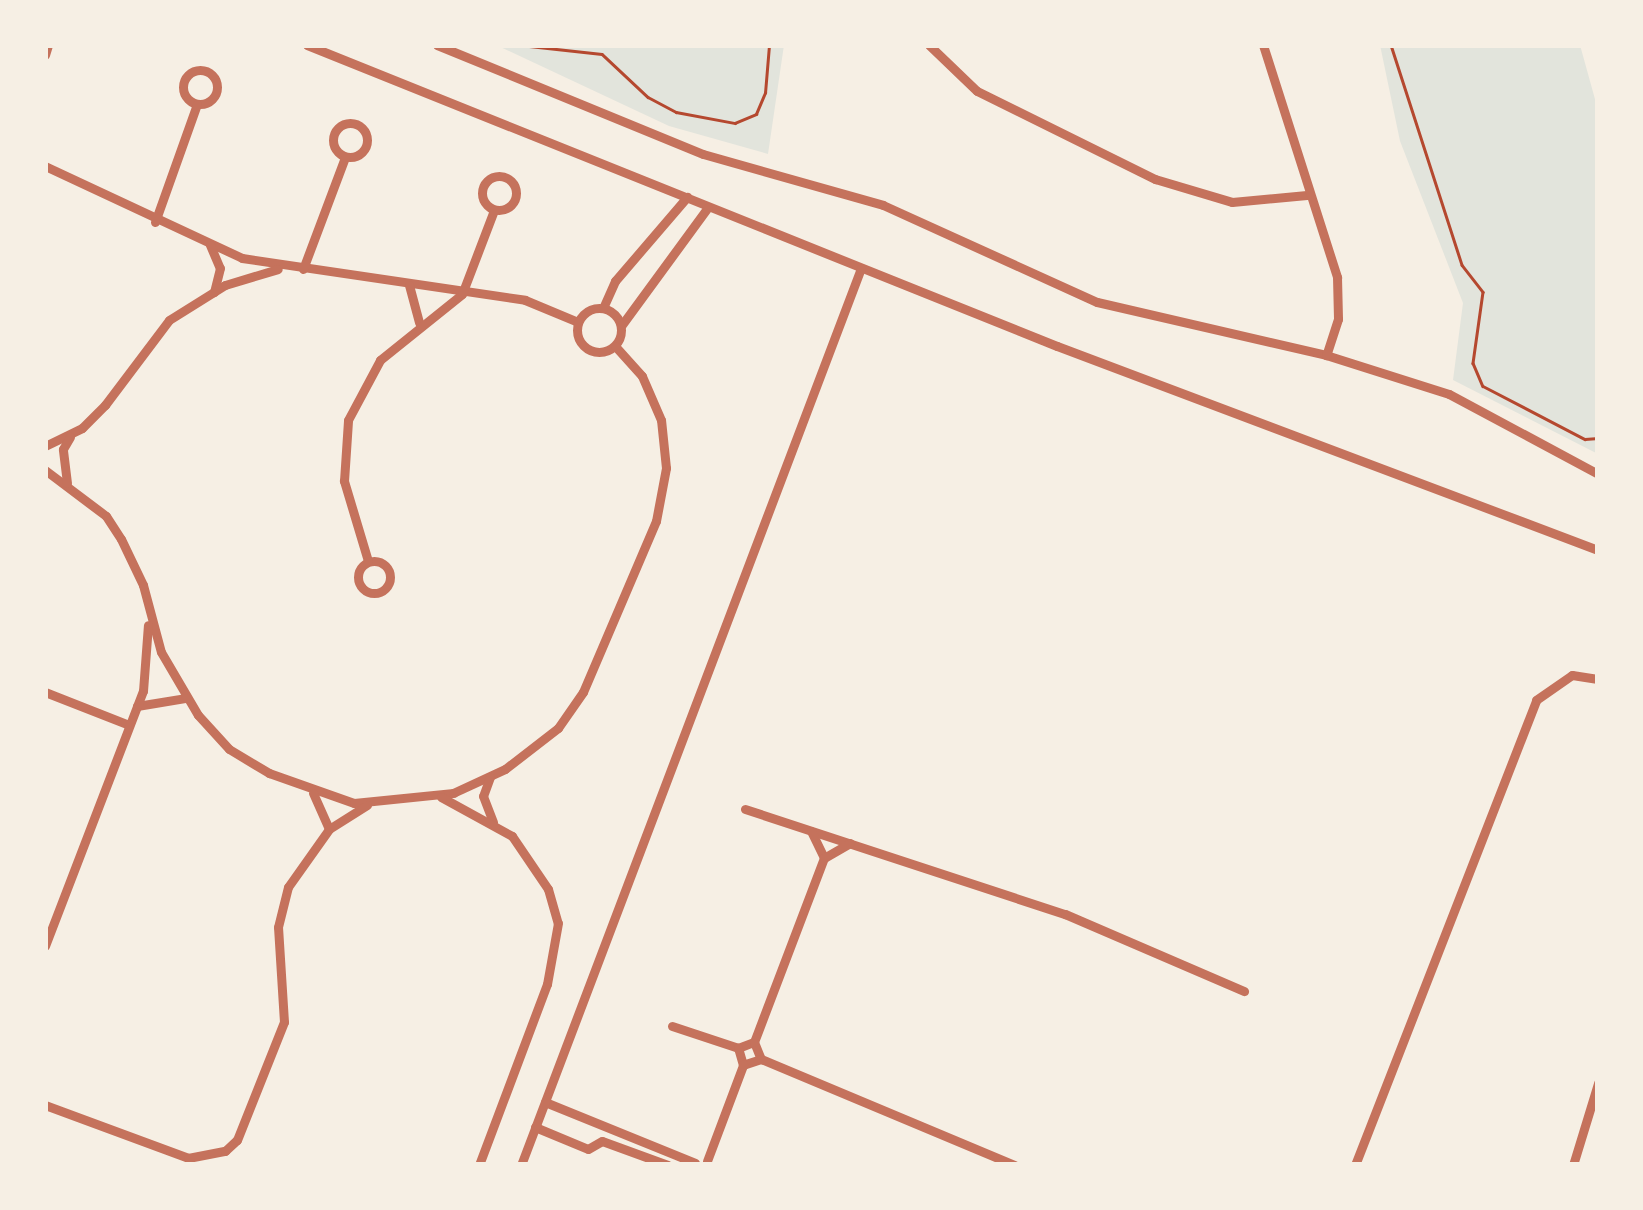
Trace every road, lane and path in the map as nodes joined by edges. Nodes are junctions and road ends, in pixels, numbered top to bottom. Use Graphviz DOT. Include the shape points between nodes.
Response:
graph roads {
  1 [pos="48,45"];
  2 [pos="308,45"];
  3 [pos="437,45"];
  4 [pos="520,45"];
  5 [pos="768,45"];
  6 [pos="928,45"];
  7 [pos="1264,45"];
  8 [pos="1391,45"];
  9 [pos="45,54"];
  10 [pos="197,104"];
  11 [pos="345,156"];
  12 [pos="45,166"];
  13 [pos="1307,195"];
  14 [pos="687,197"];
  15 [pos="708,208"];
  16 [pos="494,210"];
  17 [pos="155,222"];
  18 [pos="210,245"];
  19 [pos="280,268"];
  20 [pos="861,268"];
  21 [pos="303,269"];
  22 [pos="409,285"];
  23 [pos="214,292"];
  24 [pos="462,294"];
  25 [pos="603,308"];
  26 [pos="578,322"];
  27 [pos="419,323"];
  28 [pos="621,326"];
  29 [pos="615,346"];
  30 [pos="1326,356"];
  31 [pos="72,434"];
  32 [pos="1598,438"];
  33 [pos="45,446"];
  34 [pos="45,470"];
  35 [pos="1598,474"];
  36 [pos="68,484"];
  37 [pos="1598,550"];
  38 [pos="368,561"];
  39 [pos="148,607"];
  40 [pos="1598,679"];
  41 [pos="45,692"];
  42 [pos="186,698"];
  43 [pos="137,706"];
  44 [pos="129,725"];
  45 [pos="490,777"];
  46 [pos="312,791"];
  47 [pos="439,796"];
  48 [pos="370,803"];
  49 [pos="744,809"];
  50 [pos="495,824"];
  51 [pos="329,828"];
  52 [pos="811,832"];
  53 [pos="850,843"];
  54 [pos="824,858"];
  55 [pos="45,946"];
  56 [pos="1244,991"];
  57 [pos="672,1026"];
  58 [pos="754,1042"];
  59 [pos="738,1048"];
  60 [pos="761,1059"];
  61 [pos="743,1065"];
  62 [pos="1598,1083"];
  63 [pos="545,1102"];
  64 [pos="45,1105"];
  65 [pos="536,1127"];
  66 [pos="710,1163"];
  67 [pos="695,1164"];
  68 [pos="478,1165"];
  69 [pos="521,1165"];
  70 [pos="668,1165"];
  71 [pos="1016,1165"];
  72 [pos="1355,1165"];
  73 [pos="1573,1165"];
  1 -- 9 [label="street"];
  2 -- 14 [label="street"];
  3 -- 30 [label="street" via="702,154 883,205 1098,302"];
  4 -- 5 [label="path" via="602,54 648,97 676,112 736,124 756,114 765,93"];
  6 -- 13 [label="street" via="977,91 1155,179 1232,202"];
  7 -- 13 [label="street"];
  8 -- 32 [label="path" via="1462,265 1483,292 1474,363 1484,386 1585,439"];
  10 -- 17 [label="street"];
  11 -- 21 [label="street"];
  12 -- 17 [label="street"];
  13 -- 30 [label="street" via="1338,277 1338,319"];
  14 -- 15 [label="street"];
  14 -- 25 [label="street" via="615,281"];
  15 -- 20 [label="street"];
  15 -- 28 [label="street"];
  16 -- 24 [label="street"];
  17 -- 18 [label="street"];
  18 -- 19 [label="street"];
  18 -- 23 [label="street" via="220,268"];
  19 -- 21 [label="street"];
  19 -- 23 [label="street"];
  20 -- 37 [label="street"];
  20 -- 63 [label="street"];
  21 -- 22 [label="street"];
  22 -- 24 [label="street"];
  22 -- 27 [label="street"];
  23 -- 31 [label="street" via="155,331 106,405"];
  24 -- 26 [label="street" via="525,300"];
  24 -- 27 [label="street"];
  25 -- 26 [label="street"];
  25 -- 28 [label="street"];
  26 -- 29 [label="street" via="586,348 600,353"];
  27 -- 38 [label="street" via="380,360 359,392 342,448 351,513"];
  28 -- 29 [label="street"];
  29 -- 45 [label="street" via="642,376 661,420 666,468 656,521 583,692 558,728"];
  30 -- 35 [label="street" via="1449,394"];
  31 -- 33 [label="street"];
  31 -- 36 [label="street" via="63,450"];
  34 -- 36 [label="street"];
  36 -- 39 [label="street" via="121,539"];
  39 -- 42 [label="street" via="161,652"];
  39 -- 43 [label="street" via="149,656"];
  40 -- 72 [label="street" via="1572,675 1536,700"];
  41 -- 44 [label="street"];
  42 -- 43 [label="street"];
  42 -- 46 [label="street" via="229,749"];
  43 -- 44 [label="street"];
  44 -- 55 [label="street"];
  45 -- 47 [label="street"];
  45 -- 50 [label="street" via="482,796"];
  46 -- 48 [label="street"];
  46 -- 51 [label="street"];
  47 -- 48 [label="street"];
  47 -- 50 [label="street"];
  48 -- 51 [label="street"];
  49 -- 52 [label="street"];
  50 -- 68 [label="street" via="532,860 558,923 547,984"];
  51 -- 64 [label="street" via="288,887 278,926 284,1022 237,1140 225,1151 188,1158"];
  52 -- 53 [label="street"];
  52 -- 54 [label="street"];
  53 -- 54 [label="street"];
  53 -- 56 [label="street" via="1125,936"];
  54 -- 58 [label="street"];
  57 -- 59 [label="street"];
  58 -- 59 [label="street"];
  58 -- 60 [label="street"];
  59 -- 61 [label="street"];
  60 -- 61 [label="street"];
  60 -- 71 [label="street"];
  61 -- 66 [label="street"];
  62 -- 73 [label="street"];
  63 -- 65 [label="street"];
  63 -- 67 [label="street"];
  65 -- 69 [label="street"];
  65 -- 70 [label="street" via="588,1148 602,1141"];
  66 -- 67 [label="street"];
}
